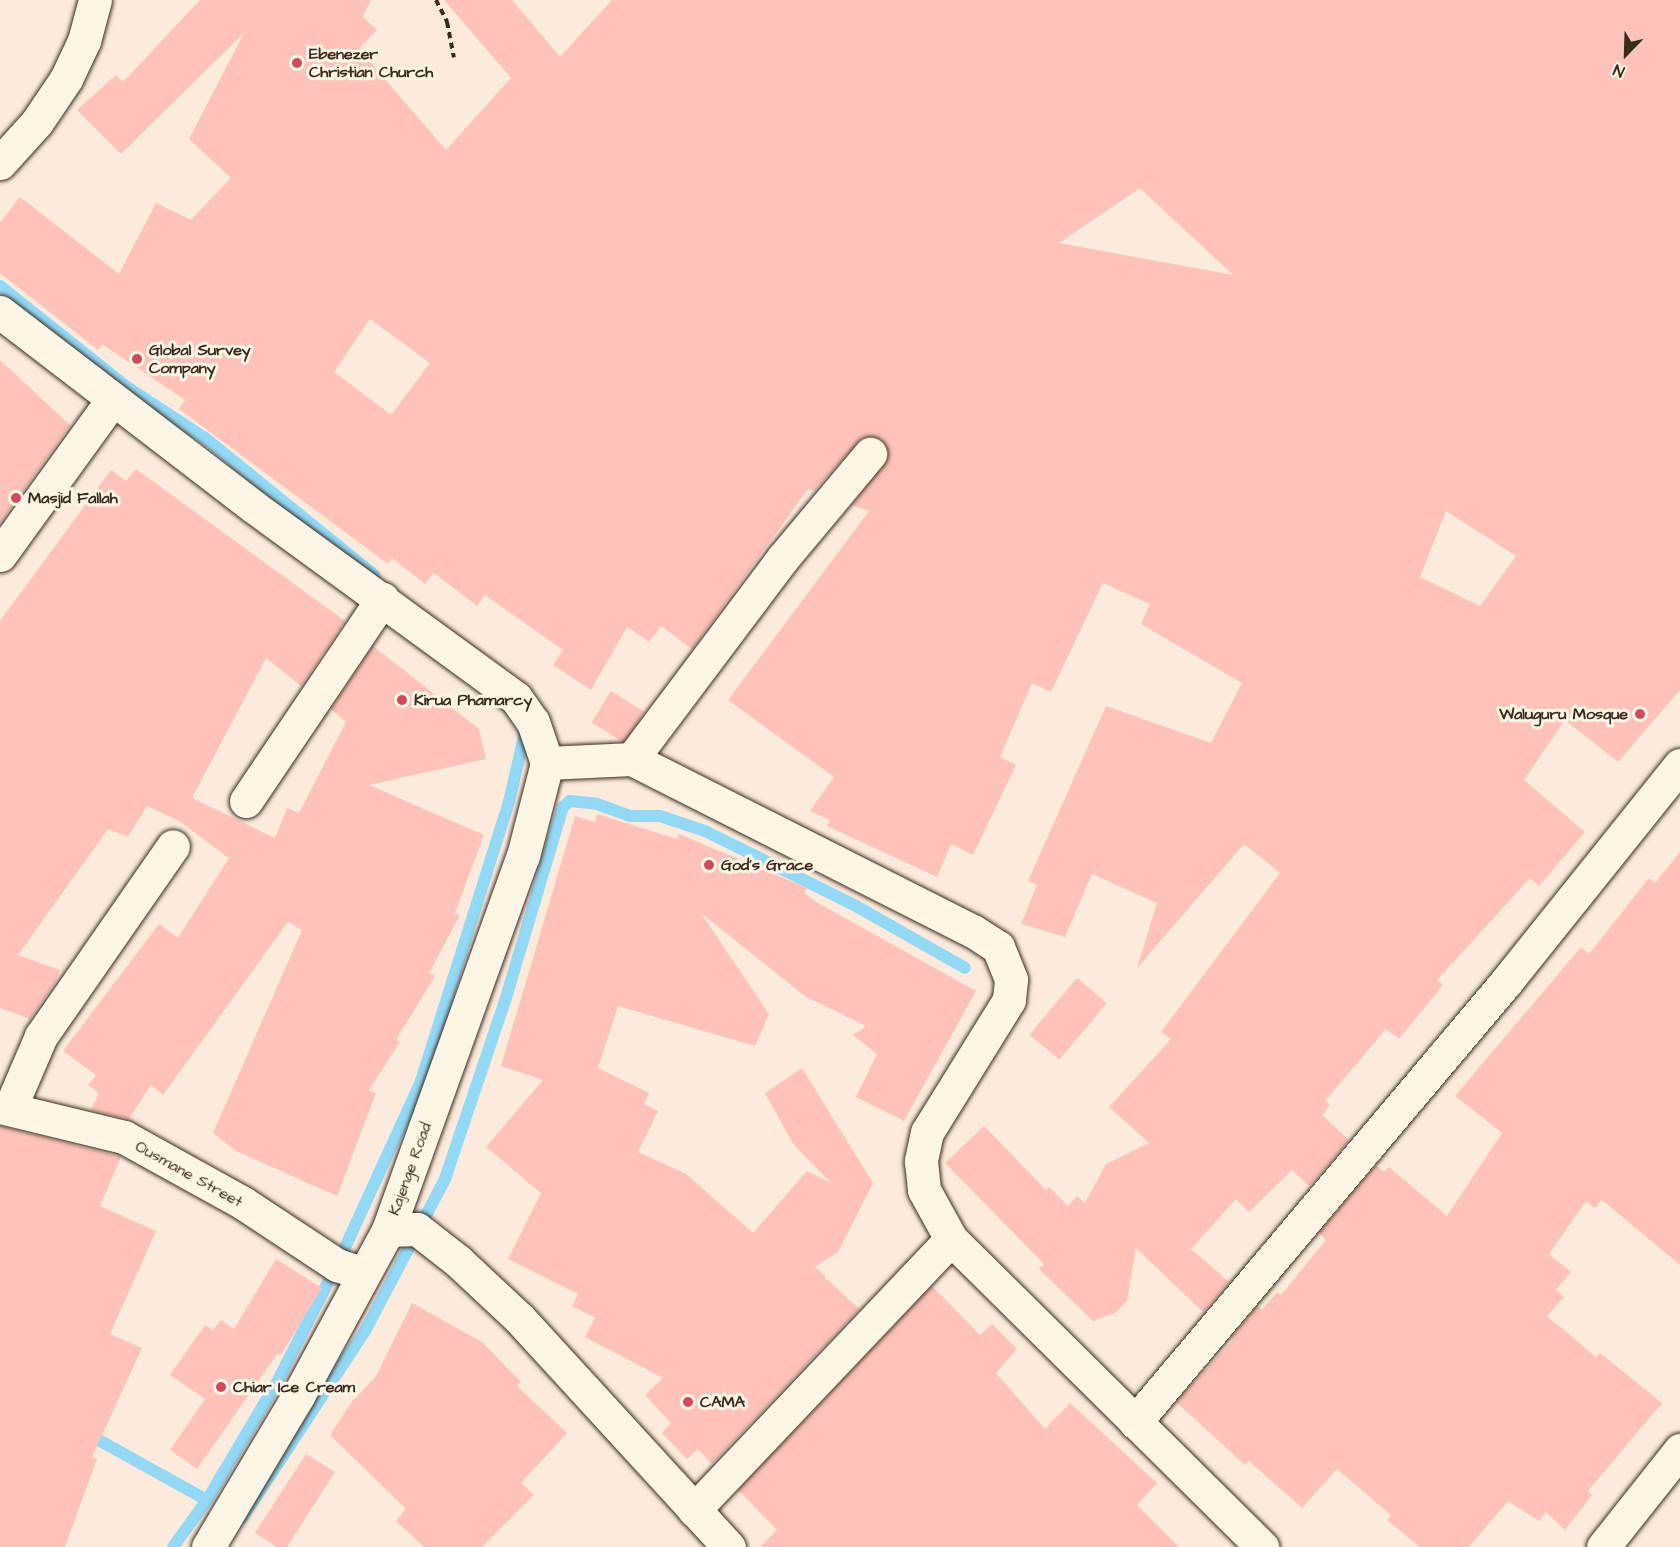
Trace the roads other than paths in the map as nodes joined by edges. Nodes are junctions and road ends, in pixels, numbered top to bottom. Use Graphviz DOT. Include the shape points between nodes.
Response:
graph roads {
  1 [pos="95,0"];
  2 [pos="0,163"];
  3 [pos="0,312"];
  4 [pos="112,400"];
  5 [pos="870,454"];
  6 [pos="0,555"];
  7 [pos="382,599"];
  8 [pos="632,759"];
  9 [pos="547,763"];
  10 [pos="1680,765"];
  11 [pos="246,801"];
  12 [pos="173,846"];
  13 [pos="5,1108"];
  14 [pos="388,1230"];
  15 [pos="951,1239"];
  16 [pos="364,1274"];
  17 [pos="1135,1422"];
  18 [pos="1680,1450"];
  19 [pos="694,1510"];
  20 [pos="208,1547"];
  21 [pos="729,1547"];
  22 [pos="1262,1547"];
  23 [pos="1603,1547"];
  1 -- 2 [label="street" via="84,41 66,79 37,122"];
  3 -- 4 [label="street"];
  4 -- 6 [label="street"];
  4 -- 7 [label="street"];
  5 -- 8 [label="street" via="783,558"];
  7 -- 9 [label="street" via="516,698 533,722"];
  7 -- 11 [label="street"];
  8 -- 9 [label="street"];
  8 -- 15 [label="street" via="974,930 998,947 1011,980 1009,1000 927,1132 921,1161 924,1190"];
  9 -- 14 [label="street, Kajenge Road" via="523,856"];
  10 -- 17 [label="street" via="1506,982"];
  12 -- 13 [label="street" via="41,1036"];
  13 -- 16 [label="street, Ousmane Street" via="124,1137 243,1203 337,1265"];
  14 -- 16 [label="street, Kajenge Road"];
  14 -- 19 [label="street" via="417,1229 458,1261 519,1318"];
  15 -- 17 [label="street"];
  15 -- 19 [label="street"];
  16 -- 20 [label="street, Kajenge Road" via="298,1396"];
  17 -- 22 [label="street"];
  18 -- 23 [label="street"];
  19 -- 21 [label="street"];
}
